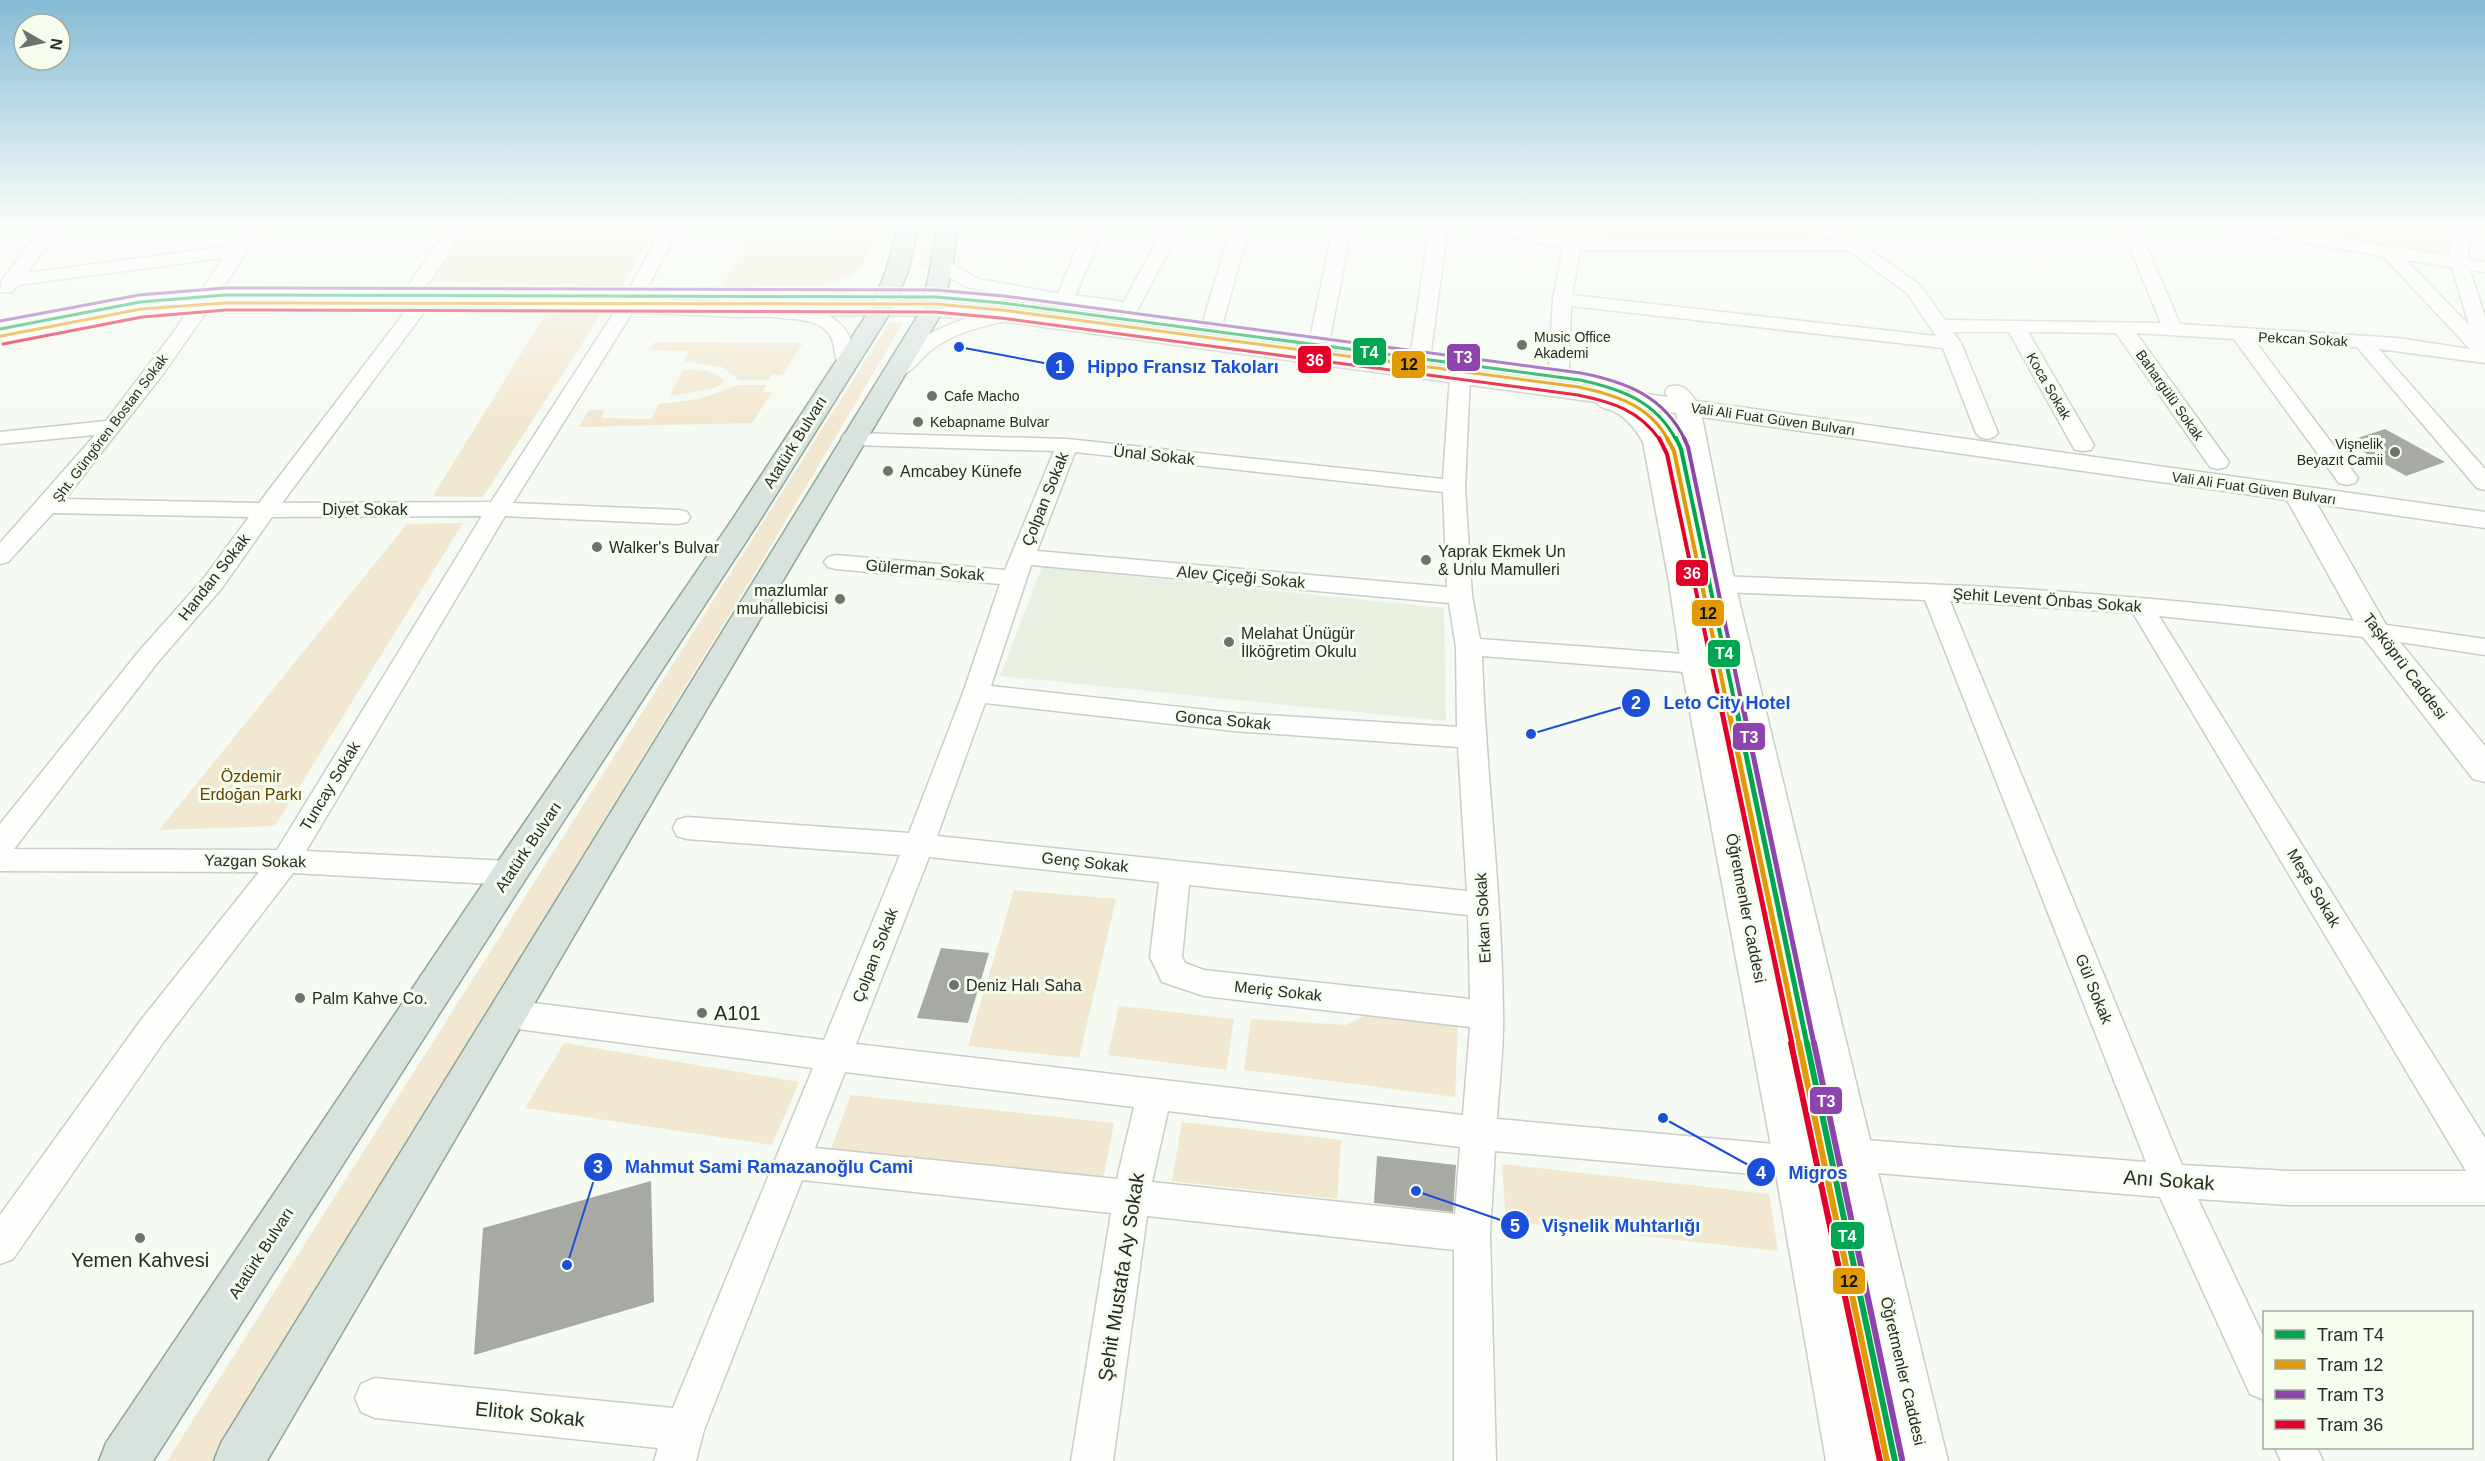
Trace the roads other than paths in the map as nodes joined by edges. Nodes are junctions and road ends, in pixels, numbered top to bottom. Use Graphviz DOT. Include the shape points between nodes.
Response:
graph roads {
  1 [pos="211,292"];
  2 [pos="419,292"];
  3 [pos="636,292"];
  4 [pos="888,292"];
  5 [pos="936,292"];
  6 [pos="1018,292"];
  7 [pos="1068,292"];
  8 [pos="1138,292"];
  9 [pos="1222,292"];
  10 [pos="1329,292"];
  11 [pos="1429,292"];
  12 [pos="1563,292"];
  13 [pos="1916,292"];
  14 [pos="2157,292"];
  15 [pos="2426,292"];
  16 [pos="2469,292"];
  17 [pos="1041,297"];
  18 [pos="416,298"];
  19 [pos="886,298"];
  20 [pos="207,299"];
  21 [pos="632,299"];
  22 [pos="935,299"];
  23 [pos="1065,299"];
  24 [pos="1562,299"];
  25 [pos="1129,309"];
  26 [pos="736,310"];
  27 [pos="1006,315"];
  28 [pos="1213,322"];
  29 [pos="0,326"];
  30 [pos="2015,326"];
  31 [pos="2122,327"];
  32 [pos="2173,330"];
  33 [pos="1946,334"];
  34 [pos="2241,335"];
  35 [pos="0,337"];
  36 [pos="1320,338"];
  37 [pos="2362,342"];
  38 [pos="2485,344"];
  39 [pos="1421,351"];
  40 [pos="2485,355"];
  41 [pos="846,360"];
  42 [pos="1559,368"];
  43 [pos="1460,376"];
  44 [pos="888,379"];
  45 [pos="1586,394"];
  46 [pos="1673,401"];
  47 [pos="112,427"];
  48 [pos="1987,433"];
  49 [pos="0,438"];
  50 [pos="852,439"];
  51 [pos="1067,445"];
  52 [pos="2083,445"];
  53 [pos="2218,462"];
  54 [pos="2347,478"];
  55 [pos="2485,483"];
  56 [pos="1454,487"];
  57 [pos="2297,494"];
  58 [pos="2485,498"];
  59 [pos="50,506"];
  60 [pos="498,509"];
  61 [pos="265,510"];
  62 [pos="680,517"];
  63 [pos="2485,520"];
  64 [pos="0,557"];
  65 [pos="836,562"];
  66 [pos="1018,568"];
  67 [pos="1720,584"];
  68 [pos="1935,594"];
  69 [pos="1460,596"];
  70 [pos="2141,606"];
  71 [pos="2374,630"];
  72 [pos="1469,647"];
  73 [pos="2485,647"];
  74 [pos="1697,664"];
  75 [pos="976,693"];
  76 [pos="1471,738"];
  77 [pos="2485,770"];
  78 [pos="687,828"];
  79 [pos="919,844"];
  80 [pos="0,845"];
  81 [pos="0,860"];
  82 [pos="285,861"];
  83 [pos="1175,872"];
  84 [pos="510,873"];
  85 [pos="1483,905"];
  86 [pos="510,1014"];
  87 [pos="1487,1015"];
  88 [pos="836,1056"];
  89 [pos="1154,1095"];
  90 [pos="1478,1133"];
  91 [pos="1853,1155"];
  92 [pos="792,1162"];
  93 [pos="1796,1162"];
  94 [pos="2485,1170"];
  95 [pos="2171,1181"];
  96 [pos="2485,1188"];
  97 [pos="1131,1198"];
  98 [pos="1472,1234"];
  99 [pos="0,1246"];
  100 [pos="2263,1376"];
  101 [pos="375,1398"];
  102 [pos="680,1445"];
  103 [pos="124,1461"];
  104 [pos="239,1461"];
  105 [pos="1092,1461"];
  106 [pos="1475,1461"];
  107 [pos="1851,1461"];
  108 [pos="1923,1461"];
  1 -- 20 [label="street, Şht. Güngören Bostan Sokak"];
  2 -- 18 [label="street, Handan Sokak"];
  3 -- 21 [label="street, Tuncay Sokak"];
  4 -- 19 [label="main road, Atatürk Bulvarı"];
  5 -- 22 [label="main road"];
  6 -- 17 [label="street"];
  7 -- 23 [label="street"];
  8 -- 25 [label="street"];
  9 -- 28 [label="street"];
  10 -- 36 [label="street"];
  11 -- 39 [label="street"];
  12 -- 24 [label="street"];
  13 -- 33 [label="street"];
  14 -- 32 [label="street"];
  15 -- 40 [label="street"];
  16 -- 38 [label="street"];
  17 -- 22 [label="main road, Vali Ali Fuat Güven Bulvarı"];
  17 -- 23 [label="main road, Vali Ali Fuat Güven Bulvarı"];
  18 -- 20 [label="main road"];
  18 -- 21 [label="main road"];
  18 -- 61 [label="street, Handan Sokak"];
  19 -- 21 [label="main road"];
  19 -- 22 [label="main road, Vali Ali Fuat Güven Bulvarı"];
  19 -- 26 [label="main road"];
  19 -- 41 [label="main road, Atatürk Bulvarı"];
  20 -- 29 [label="main road" via="140,300"];
  20 -- 35 [label="main road"];
  20 -- 47 [label="street, Şht. Güngören Bostan Sokak"];
  21 -- 26 [label="main road"];
  21 -- 60 [label="street, Tuncay Sokak"];
  22 -- 27 [label="main road, Vali Ali Fuat Güven Bulvarı"];
  22 -- 44 [label="main road"];
  23 -- 25 [label="main road, Vali Ali Fuat Güven Bulvarı"];
  24 -- 33 [label="street, Pekcan Sokak"];
  24 -- 42 [label="street"];
  25 -- 28 [label="main road, Vali Ali Fuat Güven Bulvarı"];
  26 -- 41 [label="street" via="815,316 843,337"];
  27 -- 43 [label="main road, Vali Ali Fuat Güven Bulvarı"];
  27 -- 44 [label="street" via="961,324 941,333"];
  28 -- 36 [label="main road, Vali Ali Fuat Güven Bulvarı"];
  30 -- 31 [label="street, Pekcan Sokak"];
  30 -- 33 [label="street, Pekcan Sokak"];
  30 -- 52 [label="street, Koca Sokak"];
  31 -- 32 [label="street, Pekcan Sokak"];
  31 -- 53 [label="street, Bahargülü Sokak"];
  32 -- 34 [label="street, Pekcan Sokak"];
  33 -- 48 [label="street"];
  34 -- 37 [label="street, Pekcan Sokak"];
  34 -- 54 [label="street"];
  36 -- 39 [label="main road, Vali Ali Fuat Güven Bulvarı"];
  37 -- 40 [label="street, Pekcan Sokak"];
  37 -- 55 [label="street"];
  39 -- 42 [label="main road, Vali Ali Fuat Güven Bulvarı"];
  41 -- 84 [label="main road, Atatürk Bulvarı" via="746,520"];
  42 -- 46 [label="main road, Vali Ali Fuat Güven Bulvarı"];
  43 -- 45 [label="main road, Vali Ali Fuat Güven Bulvarı"];
  43 -- 56 [label="street, Erkan Sokak"];
  44 -- 50 [label="main road"];
  45 -- 46 [label="main road, Öğretmenler Caddesi" via="1621,405 1642,419"];
  46 -- 48 [label="main road, Vali Ali Fuat Güven Bulvarı"];
  46 -- 57 [label="main road, Vali Ali Fuat Güven Bulvarı"];
  46 -- 67 [label="main road, Öğretmenler Caddesi"];
  46 -- 74 [label="main road, Öğretmenler Caddesi" via="1656,442"];
  47 -- 49 [label="street"];
  47 -- 59 [label="street, Şht. Güngören Bostan Sokak"];
  48 -- 52 [label="main road, Vali Ali Fuat Güven Bulvarı"];
  50 -- 51 [label="street, Ünal Sokak"];
  50 -- 86 [label="main road"];
  51 -- 56 [label="street, Ünal Sokak"];
  51 -- 66 [label="street, Çolpan Sokak"];
  52 -- 53 [label="main road, Vali Ali Fuat Güven Bulvarı"];
  53 -- 54 [label="main road, Vali Ali Fuat Güven Bulvarı"];
  54 -- 58 [label="main road, Vali Ali Fuat Güven Bulvarı"];
  56 -- 69 [label="street, Erkan Sokak"];
  57 -- 63 [label="main road, Vali Ali Fuat Güven Bulvarı"];
  57 -- 71 [label="main road, Taşköprü Caddesi"];
  59 -- 61 [label="street, Diyet Sokak"];
  59 -- 64 [label="street, Şht. Güngören Bostan Sokak"];
  60 -- 61 [label="street, Diyet Sokak"];
  60 -- 62 [label="street, Diyet Sokak"];
  60 -- 82 [label="street, Tuncay Sokak"];
  61 -- 80 [label="street, Handan Sokak" via="213,584 149,656"];
  65 -- 66 [label="street, Gülerman Sokak"];
  66 -- 69 [label="street, Alev Çiçeği Sokak"];
  66 -- 75 [label="street, Çolpan Sokak"];
  67 -- 68 [label="street, Şehit Levent Önbas Sokak"];
  67 -- 91 [label="main road, Öğretmenler Caddesi"];
  68 -- 70 [label="street, Şehit Levent Önbas Sokak"];
  68 -- 95 [label="street, Gül Sokak"];
  69 -- 72 [label="street, Erkan Sokak"];
  70 -- 71 [label="street, Şehit Levent Önbas Sokak"];
  70 -- 94 [label="street, Meşe Sokak"];
  71 -- 73 [label="street, Şehit Levent Önbas Sokak"];
  71 -- 77 [label="main road, Taşköprü Caddesi"];
  72 -- 74 [label="street"];
  72 -- 76 [label="street, Erkan Sokak"];
  74 -- 93 [label="main road, Öğretmenler Caddesi"];
  75 -- 76 [label="street, Gonca Sokak" via="1234,722"];
  75 -- 79 [label="street, Çolpan Sokak"];
  76 -- 85 [label="street, Erkan Sokak"];
  78 -- 79 [label="street, Genç Sokak"];
  79 -- 83 [label="street, Genç Sokak"];
  79 -- 88 [label="street, Çolpan Sokak"];
  81 -- 82 [label="street, Yazgan Sokak"];
  82 -- 84 [label="street, Yazgan Sokak"];
  82 -- 99 [label="street, Tuncay Sokak" via="153,1030"];
  83 -- 85 [label="street, Genç Sokak"];
  83 -- 87 [label="street, Meriç Sokak" via="1166,957 1173,973 1204,983"];
  84 -- 103 [label="main road, Atatürk Bulvarı"];
  85 -- 87 [label="street, Erkan Sokak"];
  86 -- 88 [label="street"];
  86 -- 104 [label="main road"];
  87 -- 90 [label="street, Erkan Sokak"];
  88 -- 89 [label="street"];
  88 -- 92 [label="street, Çolpan Sokak"];
  89 -- 90 [label="street"];
  89 -- 97 [label="street, Şehit Mustafa Ay Sokak"];
  90 -- 93 [label="street"];
  90 -- 98 [label="street, Erkan Sokak"];
  91 -- 95 [label="street, Anı Sokak"];
  91 -- 108 [label="main road, Öğretmenler Caddesi"];
  92 -- 97 [label="street"];
  92 -- 102 [label="street, Çolpan Sokak"];
  93 -- 107 [label="main road, Öğretmenler Caddesi"];
  95 -- 96 [label="street, Anı Sokak" via="2289,1188"];
  95 -- 100 [label="street, Gül Sokak"];
  97 -- 98 [label="street"];
  97 -- 105 [label="street, Şehit Mustafa Ay Sokak"];
  98 -- 106 [label="street, Erkan Sokak"];
  101 -- 102 [label="street, Elitok Sokak"];
}
